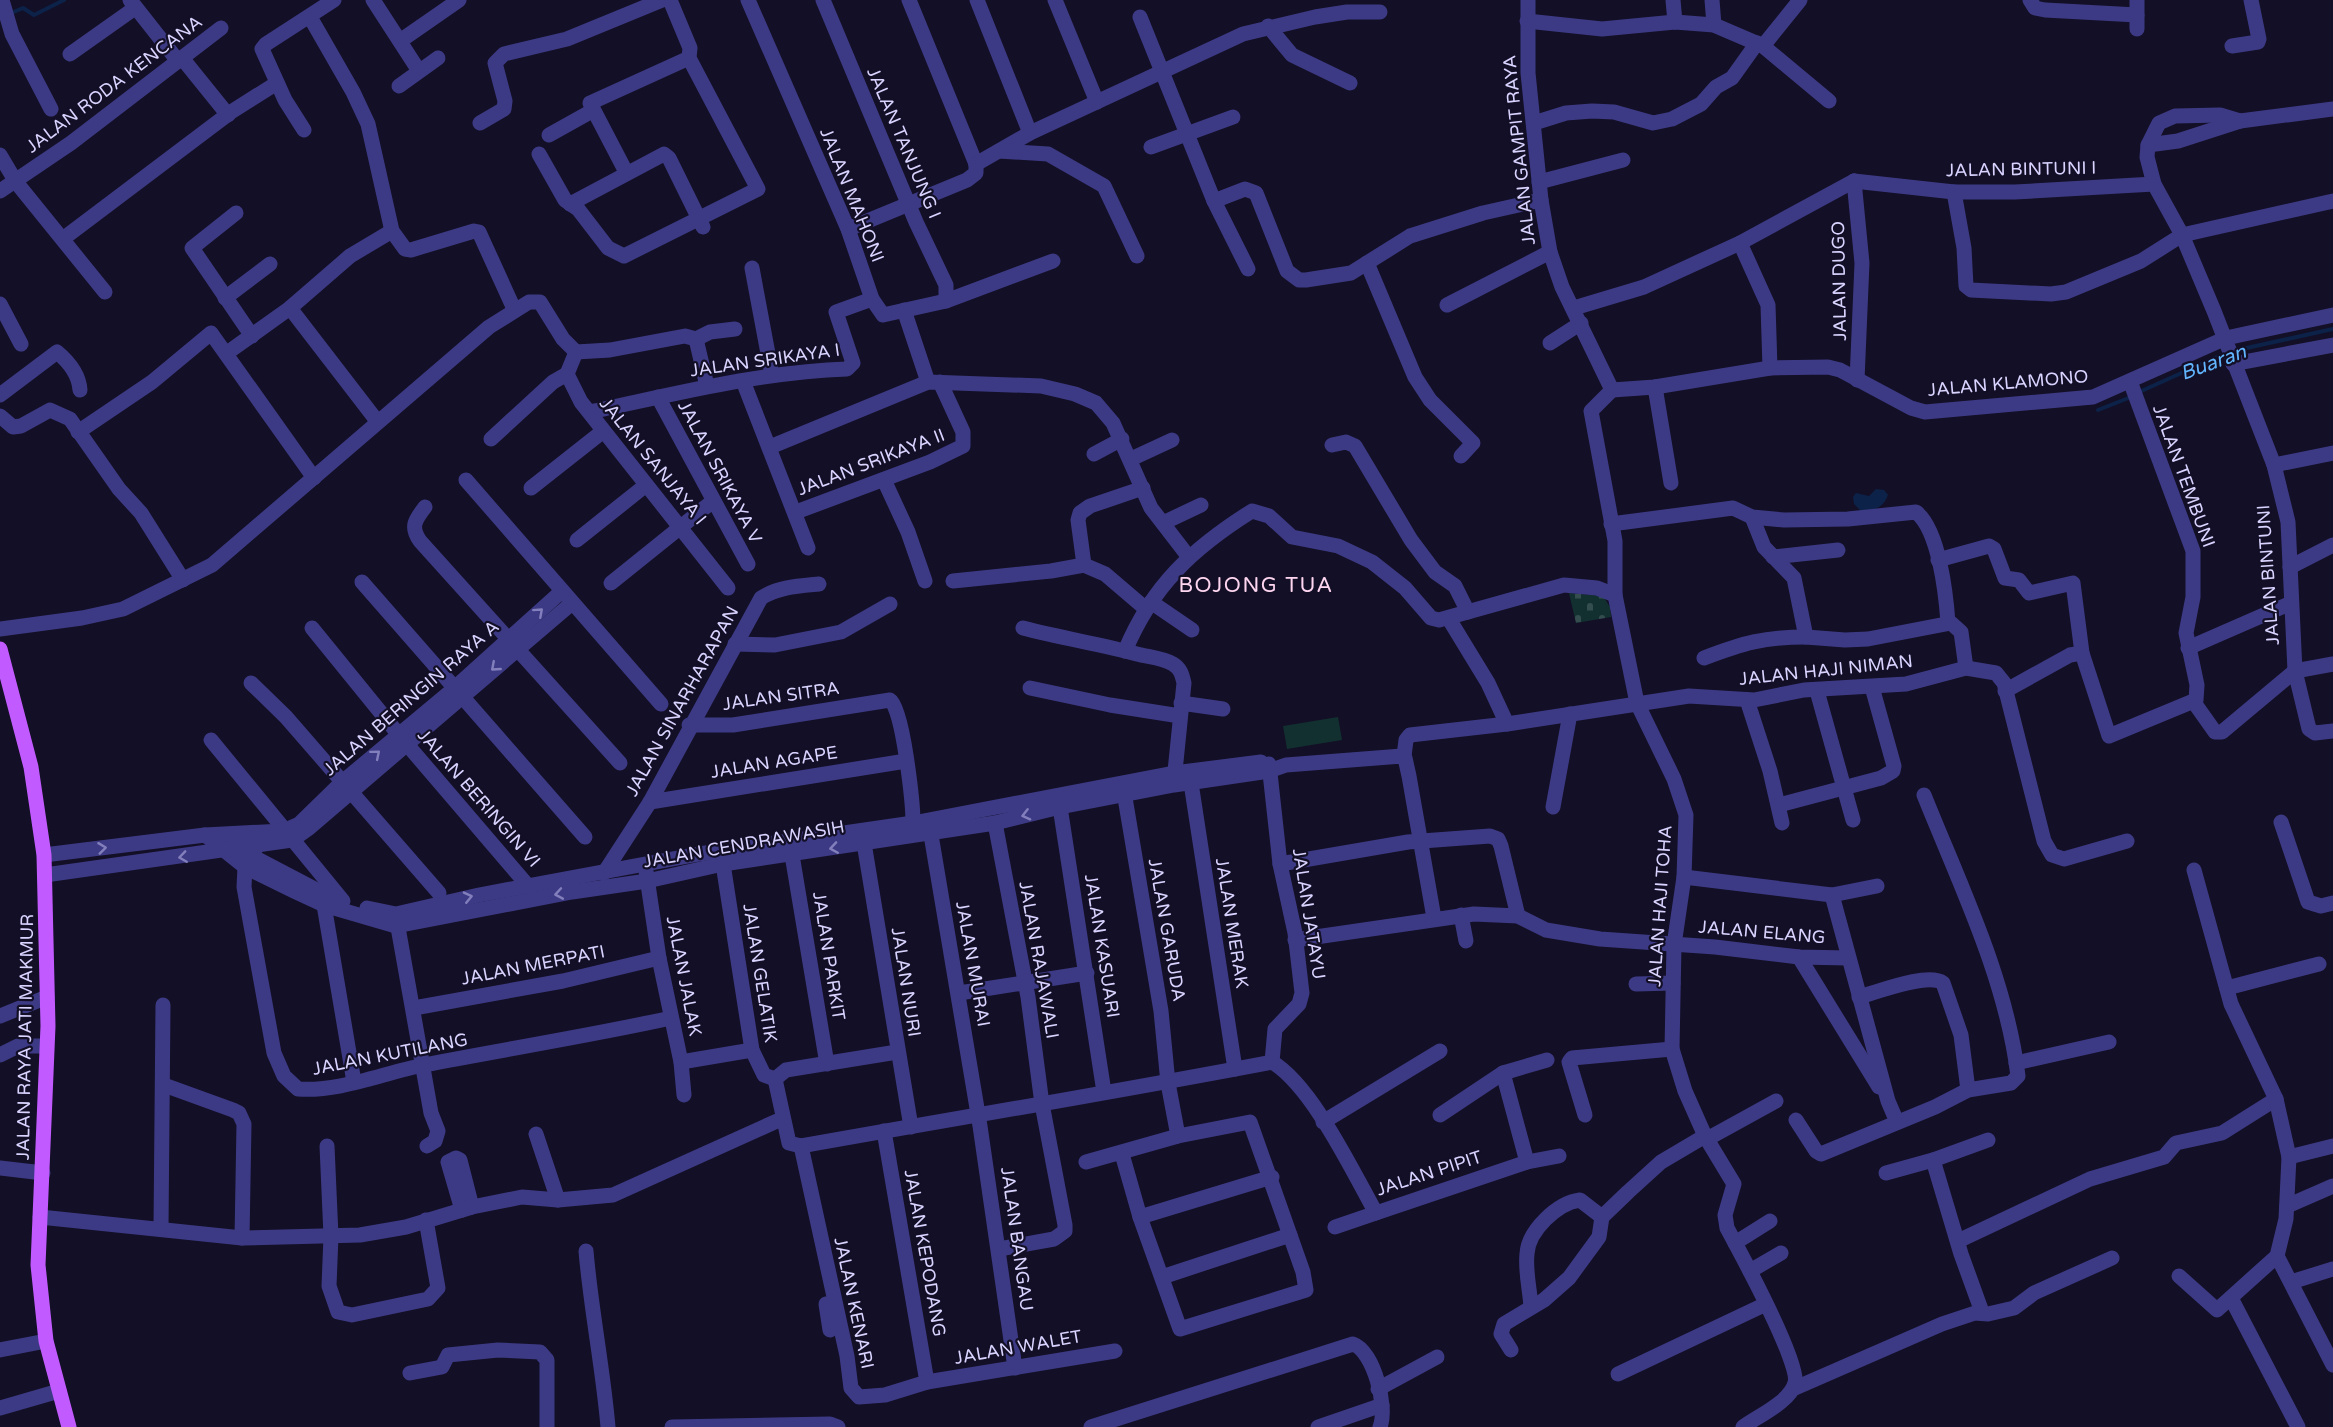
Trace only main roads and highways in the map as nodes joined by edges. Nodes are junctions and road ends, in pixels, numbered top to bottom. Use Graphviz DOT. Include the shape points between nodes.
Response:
graph roads {
  1 [pos="0,649"];
  2 [pos="5,691"];
  3 [pos="69,1427"];
  1 -- 2 [label="main road, JALAN RAYA JATI MAKMUR"];
  2 -- 3 [label="main road, JALAN RAYA JATI MAKMUR" via="31,767 44,855 47,997 38,1265 46,1341"];
}
